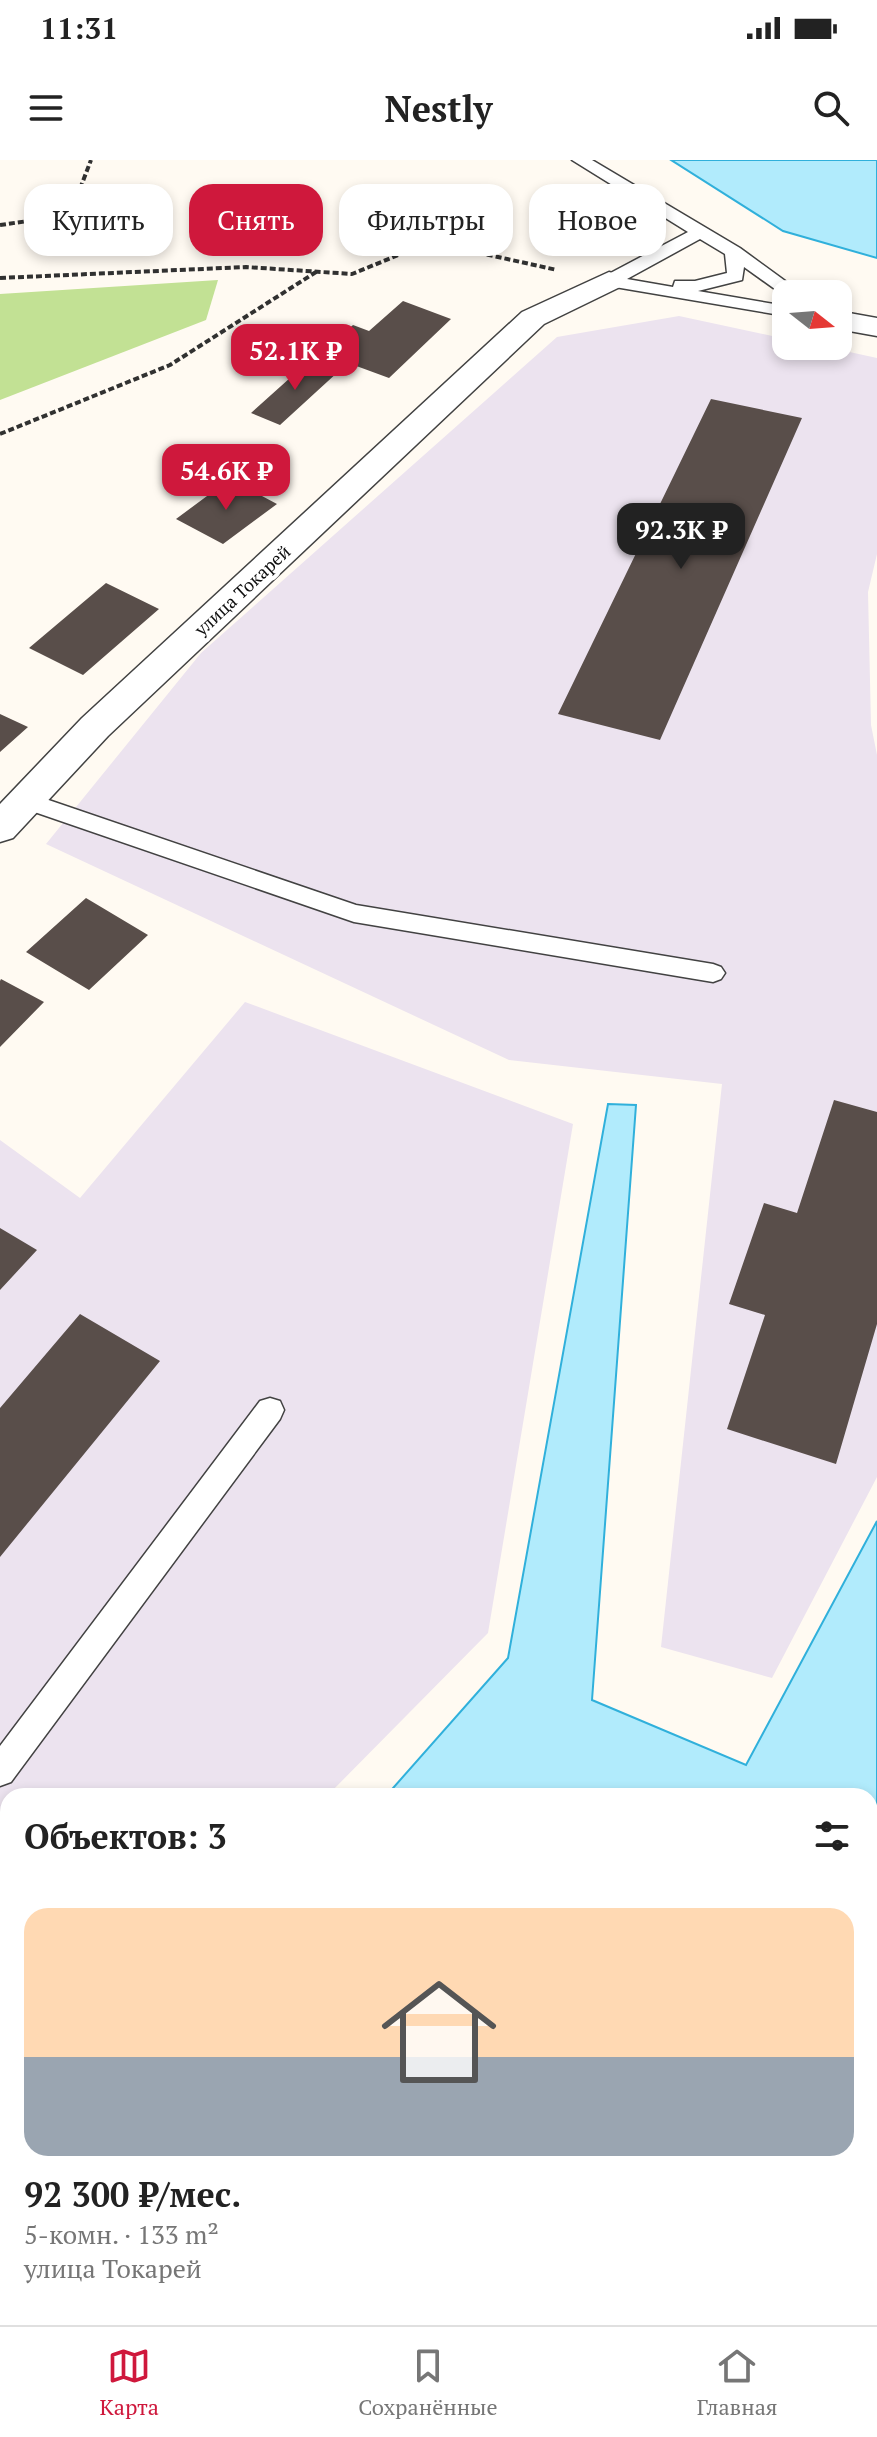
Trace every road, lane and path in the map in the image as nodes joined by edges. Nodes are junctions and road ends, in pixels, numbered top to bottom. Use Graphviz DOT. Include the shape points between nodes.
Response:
graph roads {
  1 [pos="91,160"];
  2 [pos="580,160"];
  3 [pos="0,225"];
  4 [pos="699,233"];
  5 [pos="734,252"];
  6 [pos="317,272"];
  7 [pos="0,278"];
  8 [pos="774,280"];
  9 [pos="609,281"];
  10 [pos="772,309"];
  11 [pos="852,323"];
  12 [pos="877,327"];
  13 [pos="0,434"];
  14 [pos="28,801"];
  15 [pos="0,828"];
  16 [pos="713,973"];
  17 [pos="270,1410"];
  18 [pos="0,1771"];
  1 -- 3 [label="path" via="70,215"];
  2 -- 4 [label="lane"];
  4 -- 5 [label="lane"];
  4 -- 9 [label="lane"];
  5 -- 8 [label="lane"];
  5 -- 9 [label="lane" via="736,276 695,286"];
  6 -- 7 [label="path" via="246,267"];
  6 -- 9 [label="path" via="352,274 430,242"];
  6 -- 13 [label="path" via="170,365"];
  9 -- 10 [label="lane"];
  9 -- 14 [label="street, улица Токарей" via="533,318 95,727"];
  11 -- 12 [label="street"];
  14 -- 15 [label="street, улица Токарей"];
  14 -- 16 [label="lane" via="354,913"];
  17 -- 18 [label="lane"];
}
